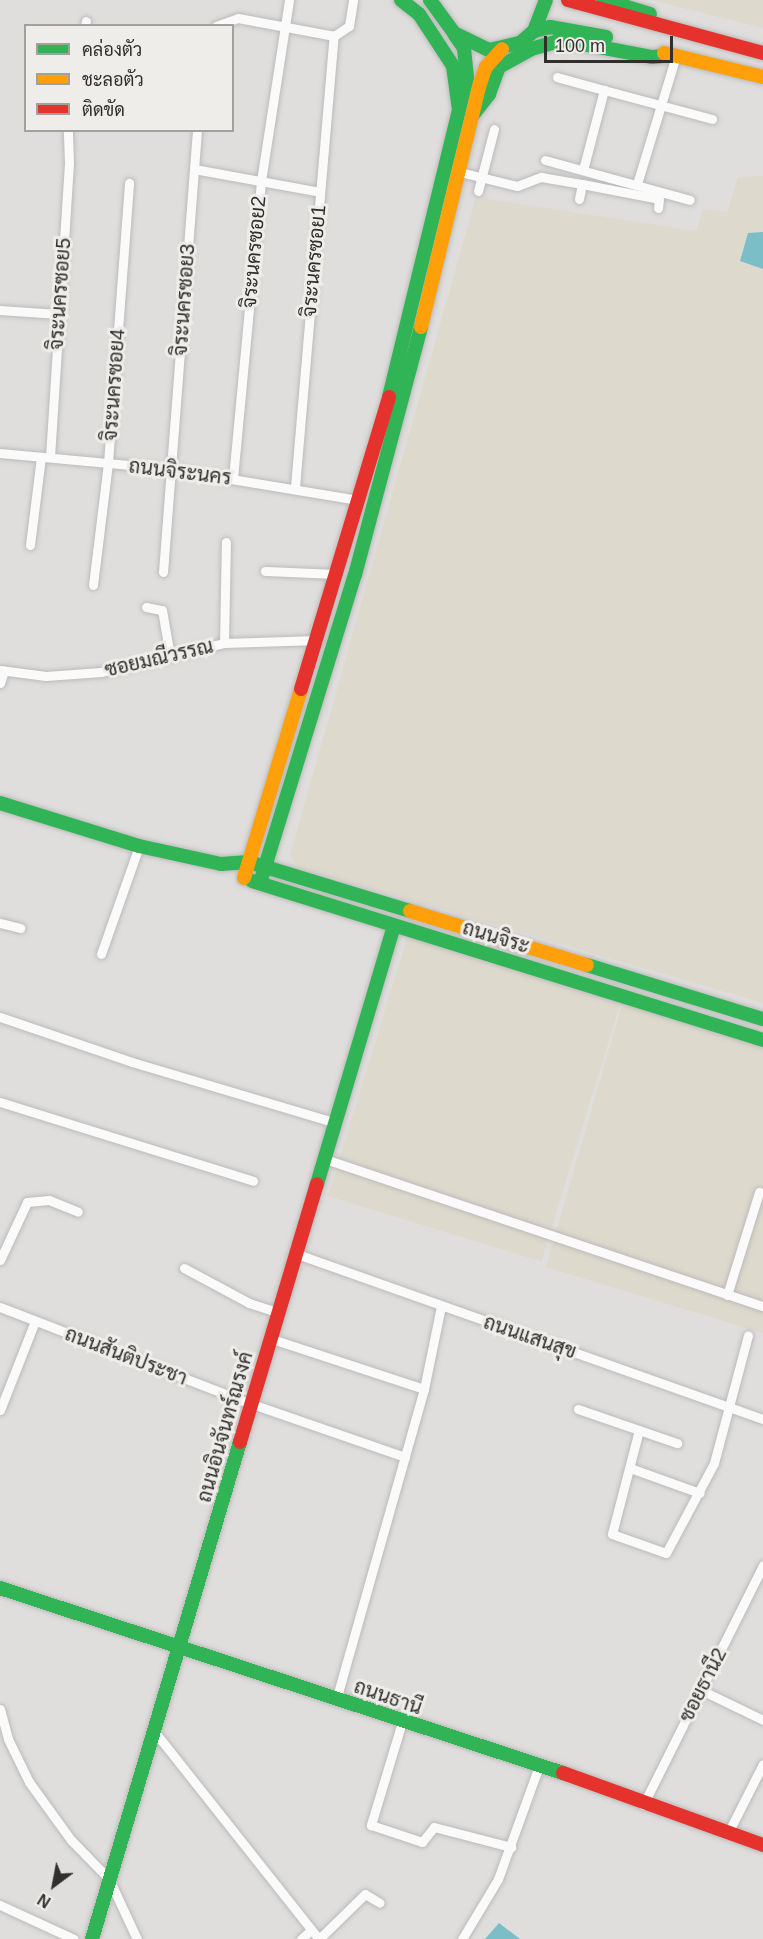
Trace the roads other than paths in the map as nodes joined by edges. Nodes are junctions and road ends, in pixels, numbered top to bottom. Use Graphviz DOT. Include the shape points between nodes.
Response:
graph roads {
  1 [pos="289,0"];
  2 [pos="353,0"];
  3 [pos="401,0"];
  4 [pos="430,0"];
  5 [pos="440,0"];
  6 [pos="546,0"];
  7 [pos="568,0"];
  8 [pos="604,0"];
  9 [pos="221,24"];
  10 [pos="282,27"];
  11 [pos="450,27"];
  12 [pos="534,31"];
  13 [pos="334,36"];
  14 [pos="711,39"];
  15 [pos="502,49"];
  16 [pos="763,52"];
  17 [pos="674,56"];
  18 [pos="557,77"];
  19 [pos="763,77"];
  20 [pos="604,90"];
  21 [pos="661,106"];
  22 [pos="459,110"];
  23 [pos="472,116"];
  24 [pos="712,119"];
  25 [pos="494,129"];
  26 [pos="68,132"];
  27 [pos="197,132"];
  28 [pos="545,160"];
  29 [pos="194,169"];
  30 [pos="583,170"];
  31 [pos="460,172"];
  32 [pos="481,177"];
  33 [pos="261,181"];
  34 [pos="129,183"];
  35 [pos="582,184"];
  36 [pos="637,184"];
  37 [pos="478,191"];
  38 [pos="320,192"];
  39 [pos="579,199"];
  40 [pos="690,200"];
  41 [pos="658,208"];
  42 [pos="0,310"];
  43 [pos="58,314"];
  44 [pos="0,453"];
  45 [pos="45,457"];
  46 [pos="108,463"];
  47 [pos="171,469"];
  48 [pos="233,478"];
  49 [pos="295,487"];
  50 [pos="359,500"];
  51 [pos="226,542"];
  52 [pos="30,544"];
  53 [pos="163,572"];
  54 [pos="265,572"];
  55 [pos="337,574"];
  56 [pos="93,585"];
  57 [pos="146,607"];
  58 [pos="318,640"];
  59 [pos="224,643"];
  60 [pos="170,656"];
  61 [pos="2,670"];
  62 [pos="0,683"];
  63 [pos="0,803"];
  64 [pos="139,846"];
  65 [pos="249,862"];
  66 [pos="221,864"];
  67 [pos="265,867"];
  68 [pos="244,878"];
  69 [pos="260,883"];
  70 [pos="0,923"];
  71 [pos="394,926"];
  72 [pos="20,928"];
  73 [pos="101,954"];
  74 [pos="688,997"];
  75 [pos="708,1003"];
  76 [pos="683,1016"];
  77 [pos="0,1017"];
  78 [pos="763,1019"];
  79 [pos="703,1022"];
  80 [pos="763,1040"];
  81 [pos="0,1102"];
  82 [pos="336,1123"];
  83 [pos="325,1159"];
  84 [pos="253,1181"];
  85 [pos="759,1192"];
  86 [pos="78,1212"];
  87 [pos="297,1254"];
  88 [pos="0,1260"];
  89 [pos="184,1268"];
  90 [pos="727,1294"];
  91 [pos="441,1306"];
  92 [pos="763,1306"];
  93 [pos="0,1307"];
  94 [pos="279,1313"];
  95 [pos="35,1321"];
  96 [pos="748,1335"];
  97 [pos="272,1339"];
  98 [pos="423,1389"];
  99 [pos="252,1404"];
  100 [pos="727,1405"];
  101 [pos="578,1409"];
  102 [pos="0,1410"];
  103 [pos="763,1419"];
  104 [pos="639,1430"];
  105 [pos="677,1443"];
  106 [pos="405,1457"];
  107 [pos="630,1468"];
  108 [pos="700,1493"];
  109 [pos="763,1565"];
  110 [pos="0,1588"];
  111 [pos="179,1649"];
  112 [pos="701,1690"];
  113 [pos="336,1700"];
  114 [pos="0,1708"];
  115 [pos="763,1720"];
  116 [pos="402,1722"];
  117 [pos="154,1731"];
  118 [pos="763,1764"];
  119 [pos="538,1766"];
  120 [pos="643,1805"];
  121 [pos="728,1833"];
  122 [pos="763,1845"];
  123 [pos="511,1847"];
  124 [pos="109,1879"];
  125 [pos="380,1903"];
  126 [pos="0,1905"];
  127 [pos="311,1930"];
  128 [pos="74,1939"];
  129 [pos="92,1939"];
  130 [pos="137,1939"];
  131 [pos="302,1939"];
  132 [pos="319,1939"];
  133 [pos="462,1939"];
  1 -- 10 [label="street, จิระนครซอย2"];
  2 -- 13 [label="street" via="349,26"];
  3 -- 22 [label="main road" via="419,14 453,66"];
  4 -- 11 [label="main road"];
  5 -- 11 [label="main road"];
  6 -- 12 [label="main road"];
  7 -- 14 [label="main road"];
  8 -- 14 [label="main road" via="665,19"];
  9 -- 10 [label="street" via="237,18"];
  10 -- 13 [label="street"];
  10 -- 33 [label="street, จิระนครซอย2"];
  11 -- 15 [label="main road" via="476,47"];
  11 -- 22 [label="main road" via="467,60"];
  12 -- 15 [label="main road" via="520,43"];
  12 -- 17 [label="main road" via="550,27 579,30"];
  13 -- 38 [label="street, จิระนครซอย1"];
  14 -- 16 [label="main road"];
  15 -- 23 [label="main road" via="486,67"];
  17 -- 19 [label="main road"];
  17 -- 21 [label="street"];
  17 -- 23 [label="main road" via="652,57 562,40 531,49 499,67 489,94"];
  18 -- 20 [label="street"];
  20 -- 21 [label="street"];
  20 -- 30 [label="street"];
  21 -- 24 [label="street"];
  21 -- 36 [label="street"];
  22 -- 50 [label="main road" via="391,389"];
  23 -- 31 [label="main road"];
  25 -- 32 [label="street"];
  26 -- 43 [label="street, จิระนครซอย5"];
  27 -- 29 [label="street, จิระนครซอย3"];
  28 -- 30 [label="street"];
  29 -- 33 [label="street"];
  29 -- 47 [label="street, จิระนครซอย3"];
  30 -- 36 [label="street"];
  31 -- 32 [label="street"];
  31 -- 67 [label="main road" via="358,564"];
  32 -- 35 [label="street" via="517,186 541,177"];
  32 -- 37 [label="street"];
  33 -- 38 [label="street"];
  33 -- 48 [label="street, จิระนครซอย2"];
  34 -- 46 [label="street, จิระนครซอย4"];
  35 -- 39 [label="street"];
  35 -- 41 [label="street" via="659,199"];
  36 -- 40 [label="street"];
  38 -- 49 [label="street, จิระนครซอย1"];
  42 -- 43 [label="street"];
  43 -- 45 [label="street, จิระนครซอย5"];
  44 -- 45 [label="street, ถนนจิระนคร"];
  45 -- 46 [label="street, ถนนจิระนคร"];
  45 -- 52 [label="street, จิระนครซอย5"];
  46 -- 47 [label="street, ถนนจิระนคร"];
  46 -- 56 [label="street, จิระนครซอย4"];
  47 -- 48 [label="street, ถนนจิระนคร"];
  47 -- 53 [label="street, จิระนครซอย3"];
  48 -- 49 [label="street, ถนนจิระนคร"];
  49 -- 50 [label="street, ถนนจิระนคร"];
  50 -- 55 [label="main road"];
  51 -- 59 [label="street"];
  54 -- 55 [label="street"];
  55 -- 58 [label="main road"];
  57 -- 60 [label="street" via="162,610"];
  58 -- 59 [label="street, ซอยมณีวรรณ"];
  58 -- 65 [label="main road"];
  59 -- 60 [label="street, ซอยมณีวรรณ"];
  60 -- 61 [label="street, ซอยมณีวรรณ" via="101,672 46,676"];
  61 -- 62 [label="street"];
  63 -- 64 [label="main road, ถนนจิระ"];
  64 -- 66 [label="main road, ถนนจิระ"];
  64 -- 73 [label="street"];
  65 -- 66 [label="main road, ถนนจิระ"];
  65 -- 67 [label="main road, ถนนจิระ"];
  65 -- 68 [label="main road"];
  66 -- 68 [label="main road, ถนนจิระ"];
  67 -- 69 [label="main road"];
  67 -- 74 [label="main road, ถนนจิระ"];
  68 -- 69 [label="main road, ถนนจิระ"];
  69 -- 71 [label="main road, ถนนจิระ"];
  70 -- 72 [label="street"];
  71 -- 76 [label="main road, ถนนจิระ"];
  71 -- 82 [label="main road, ถนนอินจันทร์ณรงค์"];
  74 -- 75 [label="main road, ถนนจิระ"];
  74 -- 76 [label="main road" via="694,1008"];
  75 -- 78 [label="main road, ถนนจิระ"];
  75 -- 79 [label="main road" via="698,1009"];
  76 -- 79 [label="main road, ถนนจิระ"];
  77 -- 82 [label="street" via="132,1062"];
  79 -- 80 [label="main road, ถนนจิระ"];
  81 -- 84 [label="street"];
  82 -- 83 [label="main road, ถนนอินจันทร์ณรงค์"];
  83 -- 87 [label="main road, ถนนอินจันทร์ณรงค์"];
  83 -- 90 [label="street"];
  85 -- 90 [label="street"];
  86 -- 88 [label="street" via="49,1200 27,1202"];
  87 -- 91 [label="street, ถนนแสนสุข"];
  87 -- 94 [label="main road, ถนนอินจันทร์ณรงค์"];
  89 -- 94 [label="street" via="249,1303"];
  90 -- 92 [label="street"];
  91 -- 98 [label="street"];
  91 -- 100 [label="street, ถนนแสนสุข"];
  93 -- 95 [label="street, ถนนสันติประชา"];
  94 -- 97 [label="main road, ถนนอินจันทร์ณรงค์"];
  95 -- 99 [label="street, ถนนสันติประชา"];
  95 -- 102 [label="street"];
  96 -- 100 [label="street"];
  97 -- 98 [label="street"];
  97 -- 99 [label="main road, ถนนอินจันทร์ณรงค์"];
  98 -- 106 [label="street"];
  99 -- 106 [label="street, ถนนสันติประชา"];
  99 -- 111 [label="main road, ถนนอินจันทร์ณรงค์"];
  100 -- 103 [label="street, ถนนแสนสุข"];
  100 -- 108 [label="street" via="714,1463"];
  101 -- 104 [label="street"];
  104 -- 105 [label="street"];
  104 -- 107 [label="street"];
  106 -- 113 [label="street"];
  107 -- 108 [label="street"];
  107 -- 108 [label="street" via="612,1534 666,1553"];
  109 -- 112 [label="street, ซอยธานี2"];
  110 -- 111 [label="main road, ถนนธานี"];
  111 -- 113 [label="main road, ถนนธานี"];
  111 -- 117 [label="main road, ถนนอินจันทร์ณรงค์"];
  112 -- 115 [label="street"];
  112 -- 120 [label="street, ซอยธานี2"];
  113 -- 116 [label="main road, ถนนธานี"];
  114 -- 124 [label="street" via="8,1738 28,1782 71,1840"];
  116 -- 119 [label="main road, ถนนธานี"];
  116 -- 123 [label="street" via="371,1825 422,1842 434,1827"];
  117 -- 124 [label="main road, ถนนอินจันทร์ณรงค์"];
  117 -- 127 [label="street"];
  118 -- 121 [label="street"];
  119 -- 120 [label="main road, ถนนธานี"];
  119 -- 123 [label="street"];
  120 -- 121 [label="main road, ถนนธานี"];
  121 -- 122 [label="main road, ถนนธานี"];
  123 -- 133 [label="street" via="498,1879"];
  124 -- 129 [label="main road, ถนนอินจันทร์ณรงค์"];
  124 -- 130 [label="street"];
  125 -- 132 [label="street" via="364,1894"];
  126 -- 128 [label="street"];
  127 -- 131 [label="street"];
  127 -- 132 [label="street"];
}
